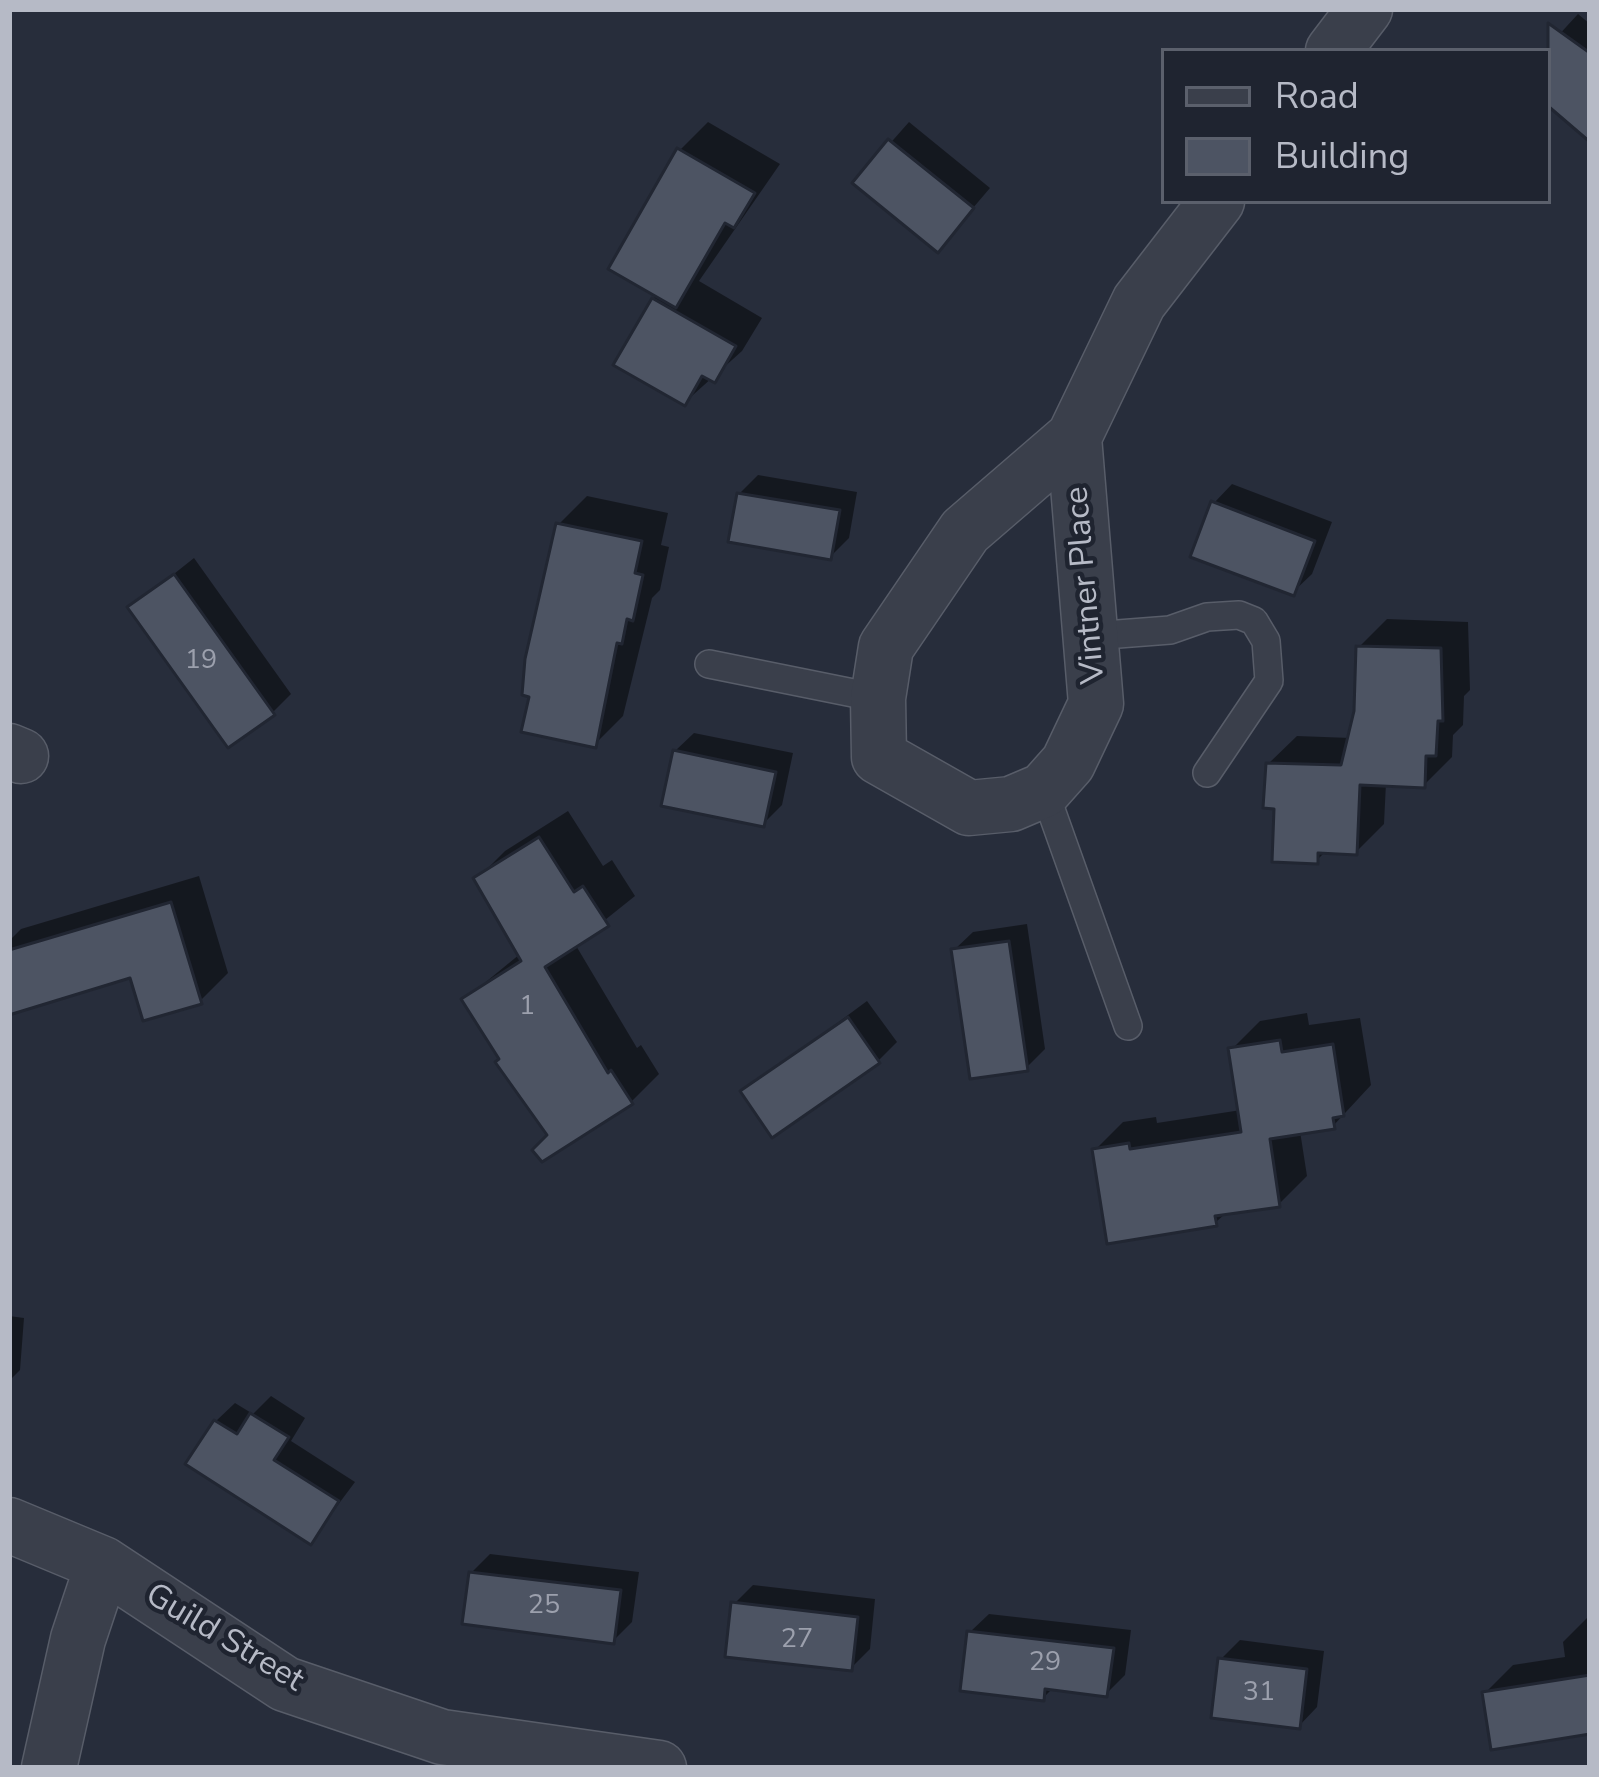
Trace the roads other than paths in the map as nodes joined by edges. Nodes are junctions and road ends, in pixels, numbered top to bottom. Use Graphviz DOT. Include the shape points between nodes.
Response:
graph roads {
  1 [pos="1365,9"];
  2 [pos="1335,48"];
  3 [pos="1215,204"];
  4 [pos="1074,437"];
  5 [pos="1092,636"];
  6 [pos="709,664"];
  7 [pos="878,698"];
  8 [pos="1207,773"];
  9 [pos="1044,790"];
  10 [pos="1128,1026"];
  11 [pos="9,1525"];
  12 [pos="103,1564"];
  13 [pos="49,1768"];
  14 [pos="659,1768"];
  1 -- 2 [label="street"];
  3 -- 4 [label="street, Vintner Place" via="1139,302"];
  4 -- 5 [label="street, Vintner Place"];
  4 -- 7 [label="street, Vintner Place" via="965,531 886,647"];
  5 -- 8 [label="lane" via="1170,630 1208,616 1254,621 1266,641 1269,681"];
  5 -- 9 [label="street, Vintner Place" via="1096,704 1068,763"];
  6 -- 7 [label="lane"];
  7 -- 9 [label="street, Vintner Place" via="879,757 969,808"];
  9 -- 10 [label="lane"];
  11 -- 12 [label="street, Guild Street"];
  12 -- 13 [label="street"];
  12 -- 14 [label="street, Guild Street" via="285,1684 442,1737"];
}
